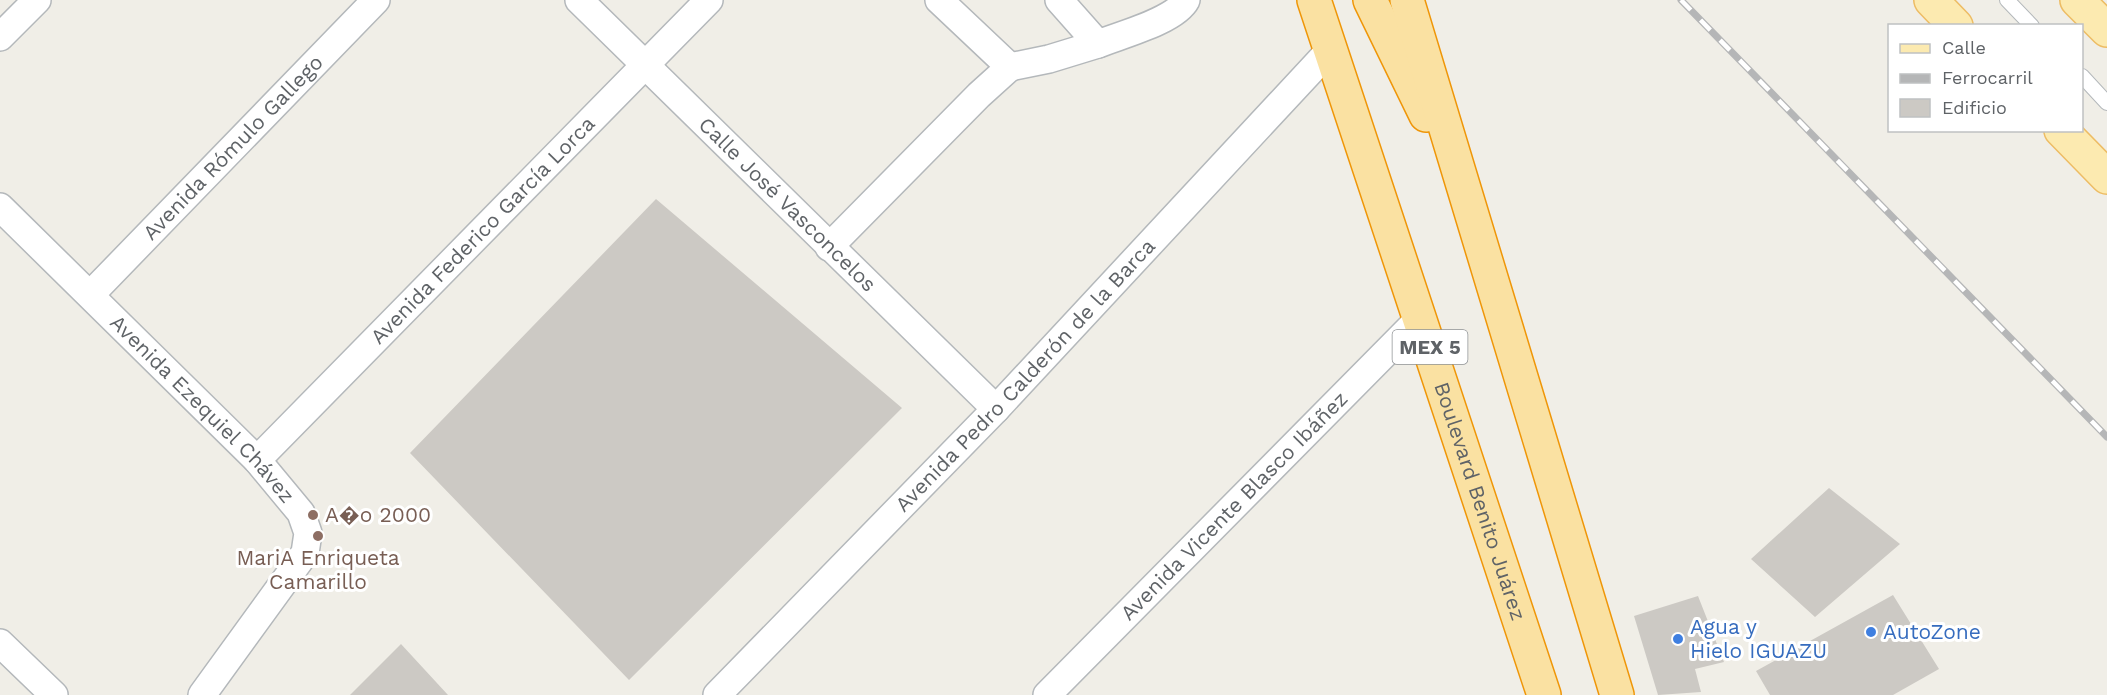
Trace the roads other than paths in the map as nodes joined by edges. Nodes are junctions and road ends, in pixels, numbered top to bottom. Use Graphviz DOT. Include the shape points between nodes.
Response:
graph roads {
  1 [pos="37,0"];
  2 [pos="376,0"];
  3 [pos="579,0"];
  4 [pos="709,0"];
  5 [pos="939,0"];
  6 [pos="1059,0"];
  7 [pos="1186,0"];
  8 [pos="1314,0"];
  9 [pos="1370,0"];
  10 [pos="1407,0"];
  11 [pos="1931,0"];
  12 [pos="2007,0"];
  13 [pos="1954,24"];
  14 [pos="2030,24"];
  15 [pos="0,37"];
  16 [pos="1098,44"];
  17 [pos="1330,50"];
  18 [pos="645,64"];
  19 [pos="1010,67"];
  20 [pos="2083,77"];
  21 [pos="2107,103"];
  22 [pos="2063,132"];
  23 [pos="2107,177"];
  24 [pos="1466,198"];
  25 [pos="0,207"];
  26 [pos="829,247"];
  27 [pos="91,294"];
  28 [pos="1420,317"];
  29 [pos="996,410"];
  30 [pos="257,460"];
  31 [pos="2,647"];
  32 [pos="54,695"];
  33 [pos="202,695"];
  34 [pos="717,695"];
  35 [pos="1047,695"];
  36 [pos="1544,695"];
  37 [pos="1617,695"];
  1 -- 15 [label="street"];
  2 -- 27 [label="street, Avenida Rómulo Gallego"];
  3 -- 18 [label="street, Calle José Vasconcelos"];
  4 -- 18 [label="street, Avenida Federico García Lorca"];
  5 -- 19 [label="street"];
  6 -- 16 [label="street"];
  7 -- 16 [label="street" via="1163,19"];
  8 -- 17 [label="highway, Boulevard Benito Juárez / MEX 5"];
  9 -- 24 [label="highway"];
  10 -- 24 [label="highway"];
  11 -- 13 [label="main road"];
  12 -- 14 [label="lane"];
  16 -- 19 [label="street" via="1049,60"];
  17 -- 28 [label="highway, Boulevard Benito Juárez / MEX 5"];
  17 -- 29 [label="street, Avenida Pedro Calderón de la Barca"];
  18 -- 26 [label="street, Calle José Vasconcelos"];
  18 -- 30 [label="street, Avenida Federico García Lorca"];
  19 -- 26 [label="street"];
  20 -- 21 [label="lane"];
  22 -- 23 [label="main road"];
  24 -- 37 [label="highway"];
  25 -- 27 [label="street, Avenida Ezequiel Chávez"];
  26 -- 29 [label="street, Calle José Vasconcelos"];
  27 -- 30 [label="street, Avenida Ezequiel Chávez"];
  28 -- 35 [label="street, Avenida Vicente Blasco Ibáñez"];
  28 -- 36 [label="highway, Boulevard Benito Juárez / MEX 5"];
  29 -- 34 [label="street, Avenida Pedro Calderón de la Barca"];
  30 -- 33 [label="street, Avenida Ezequiel Chávez" via="301,513 308,532 304,553"];
  31 -- 32 [label="street"];
}
